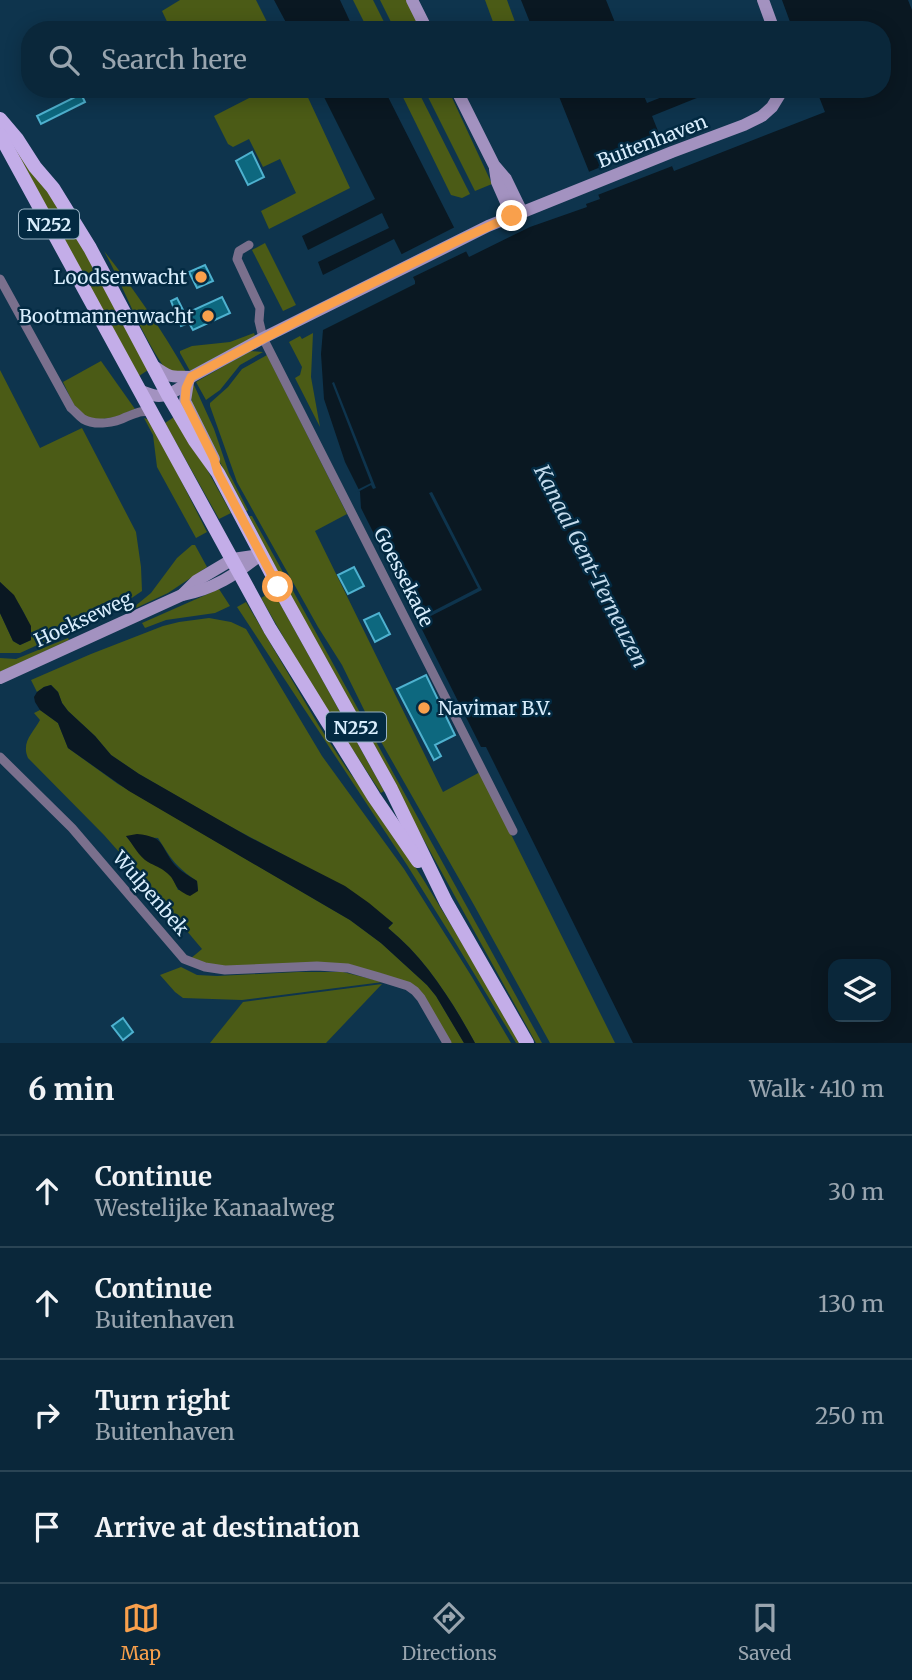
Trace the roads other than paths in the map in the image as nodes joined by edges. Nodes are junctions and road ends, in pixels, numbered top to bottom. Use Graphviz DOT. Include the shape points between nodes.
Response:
graph roads {
  1 [pos="412,0"];
  2 [pos="762,0"];
  3 [pos="422,21"];
  4 [pos="770,21"];
  5 [pos="460,98"];
  6 [pos="778,98"];
  7 [pos="0,119"];
  8 [pos="0,135"];
  9 [pos="517,214"];
  10 [pos="248,245"];
  11 [pos="0,279"];
  12 [pos="263,338"];
  13 [pos="155,367"];
  14 [pos="190,380"];
  15 [pos="141,391"];
  16 [pos="168,395"];
  17 [pos="152,412"];
  18 [pos="218,473"];
  19 [pos="260,555"];
  20 [pos="236,566"];
  21 [pos="0,678"];
  22 [pos="0,757"];
  23 [pos="513,831"];
  24 [pos="446,902"];
  25 [pos="447,1043"];
  26 [pos="527,1043"];
  1 -- 3 [label="main road"];
  2 -- 4 [label="main road"];
  5 -- 9 [label="main road" via="494,165 497,182"];
  6 -- 9 [label="main road, Buitenhaven" via="762,116 744,125"];
  7 -- 13 [label="main road, N252" via="90,248"];
  8 -- 15 [label="main road, N252"];
  9 -- 12 [label="main road, Buitenhaven"];
  10 -- 12 [label="street" via="237,259 260,308"];
  11 -- 17 [label="street" via="71,408 85,420 98,423 112,423 138,411"];
  12 -- 14 [label="main road, Buitenhaven"];
  12 -- 23 [label="street, Goessekade"];
  13 -- 14 [label="main road" via="174,378"];
  13 -- 16 [label="main road, N252"];
  14 -- 16 [label="main road, Buitenhaven"];
  14 -- 18 [label="main road, N252" via="185,401"];
  15 -- 16 [label="main road"];
  15 -- 17 [label="main road, N252"];
  16 -- 18 [label="main road, N252"];
  17 -- 20 [label="main road, N252"];
  18 -- 19 [label="main road, N252"];
  19 -- 20 [label="main road, Hoekseweg"];
  19 -- 24 [label="main road, N252" via="391,789"];
  20 -- 21 [label="main road, Hoekseweg" via="202,591 182,595"];
  20 -- 24 [label="main road, N252" via="374,797"];
  22 -- 25 [label="street, Wulpenbek" via="72,828 184,959 225,970 317,966 380,977 415,991"];
  24 -- 26 [label="main road, N252"];
}
